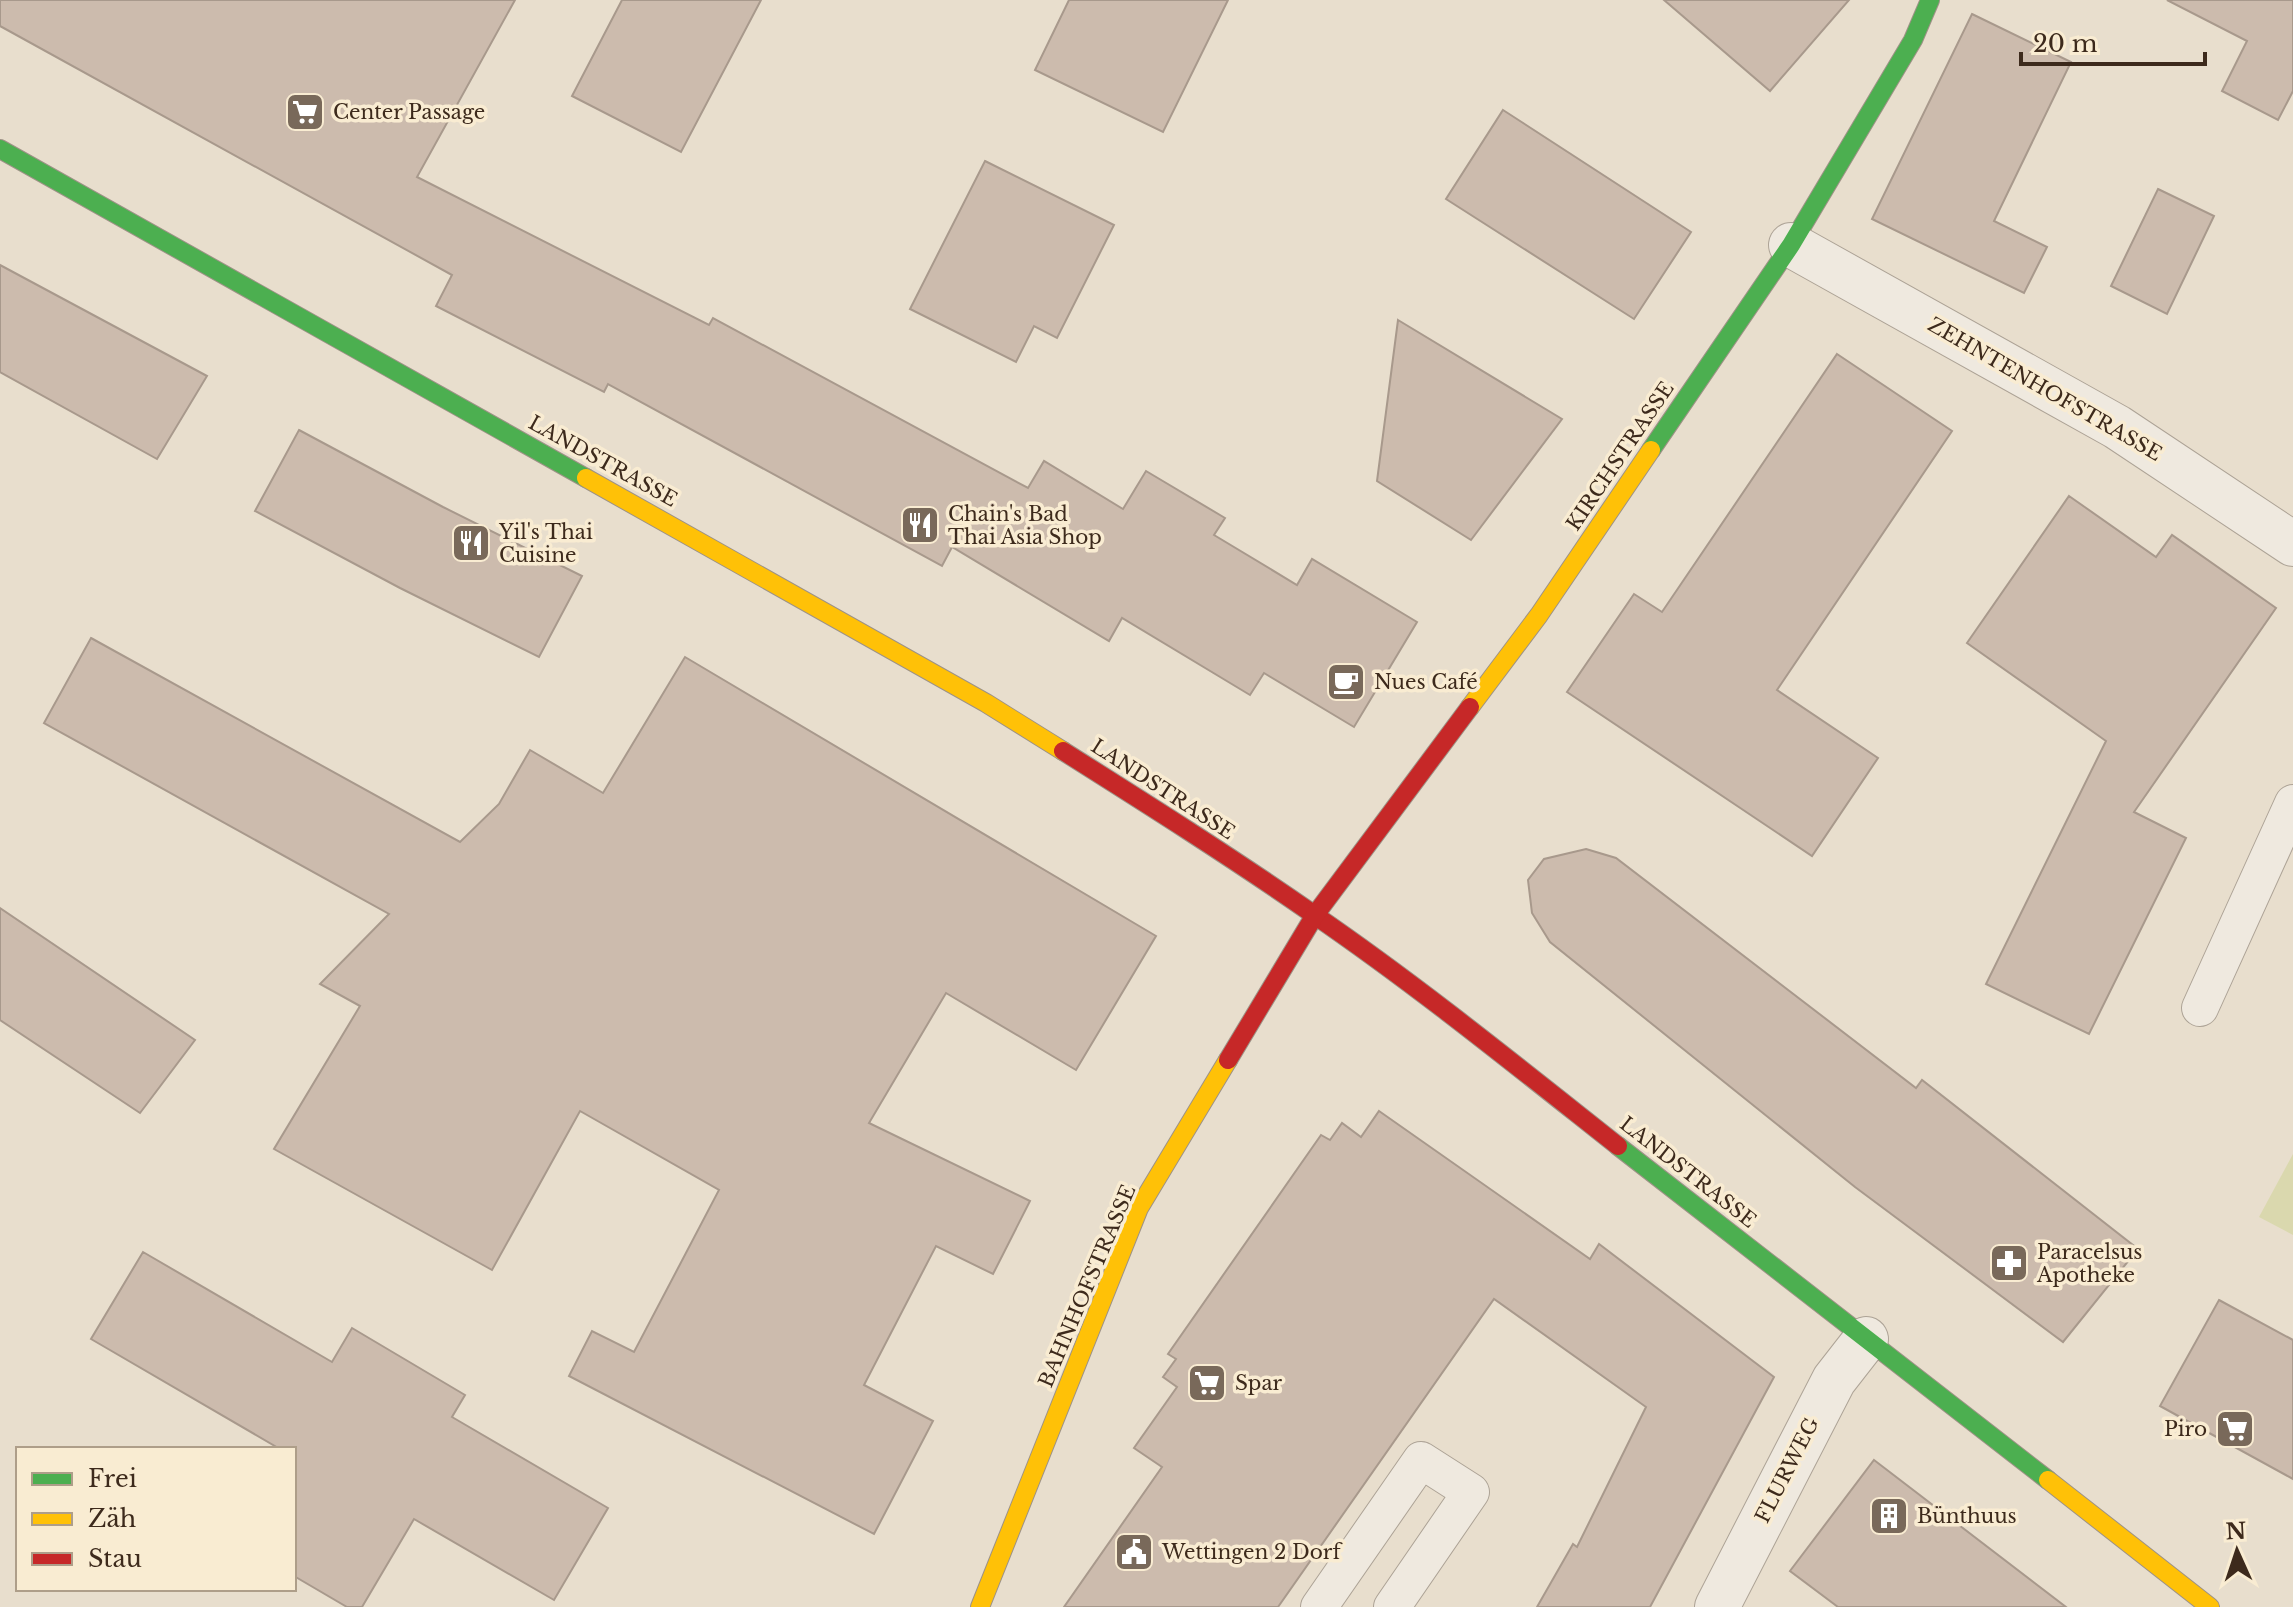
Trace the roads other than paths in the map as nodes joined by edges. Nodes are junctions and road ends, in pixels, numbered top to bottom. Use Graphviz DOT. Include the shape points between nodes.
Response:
graph roads {
  1 [pos="1930,0"];
  2 [pos="0,149"];
  3 [pos="1791,245"];
  4 [pos="2293,544"];
  5 [pos="2293,803"];
  6 [pos="1315,915"];
  7 [pos="2200,1008"];
  8 [pos="1866,1339"];
  9 [pos="980,1607"];
  10 [pos="1319,1607"];
  11 [pos="1392,1607"];
  12 [pos="1717,1607"];
  13 [pos="2210,1607"];
  1 -- 3 [label="main road, KIRCHSTRASSE" via="1913,40"];
  2 -- 6 [label="main road, LANDSTRASSE" via="905,655 1188,829"];
  3 -- 4 [label="street, ZEHNTENHOFSTRASSE" via="2117,427"];
  3 -- 6 [label="main road, KIRCHSTRASSE" via="1539,615"];
  5 -- 7 [label="lane"];
  6 -- 8 [label="main road, LANDSTRASSE"];
  6 -- 9 [label="main road, BAHNHOFSTRASSE" via="1139,1208"];
  8 -- 12 [label="street, FLURWEG" via="1834,1380"];
  8 -- 13 [label="main road, LANDSTRASSE"];
  10 -- 11 [label="lane" via="1421,1460 1471,1492"];
}
